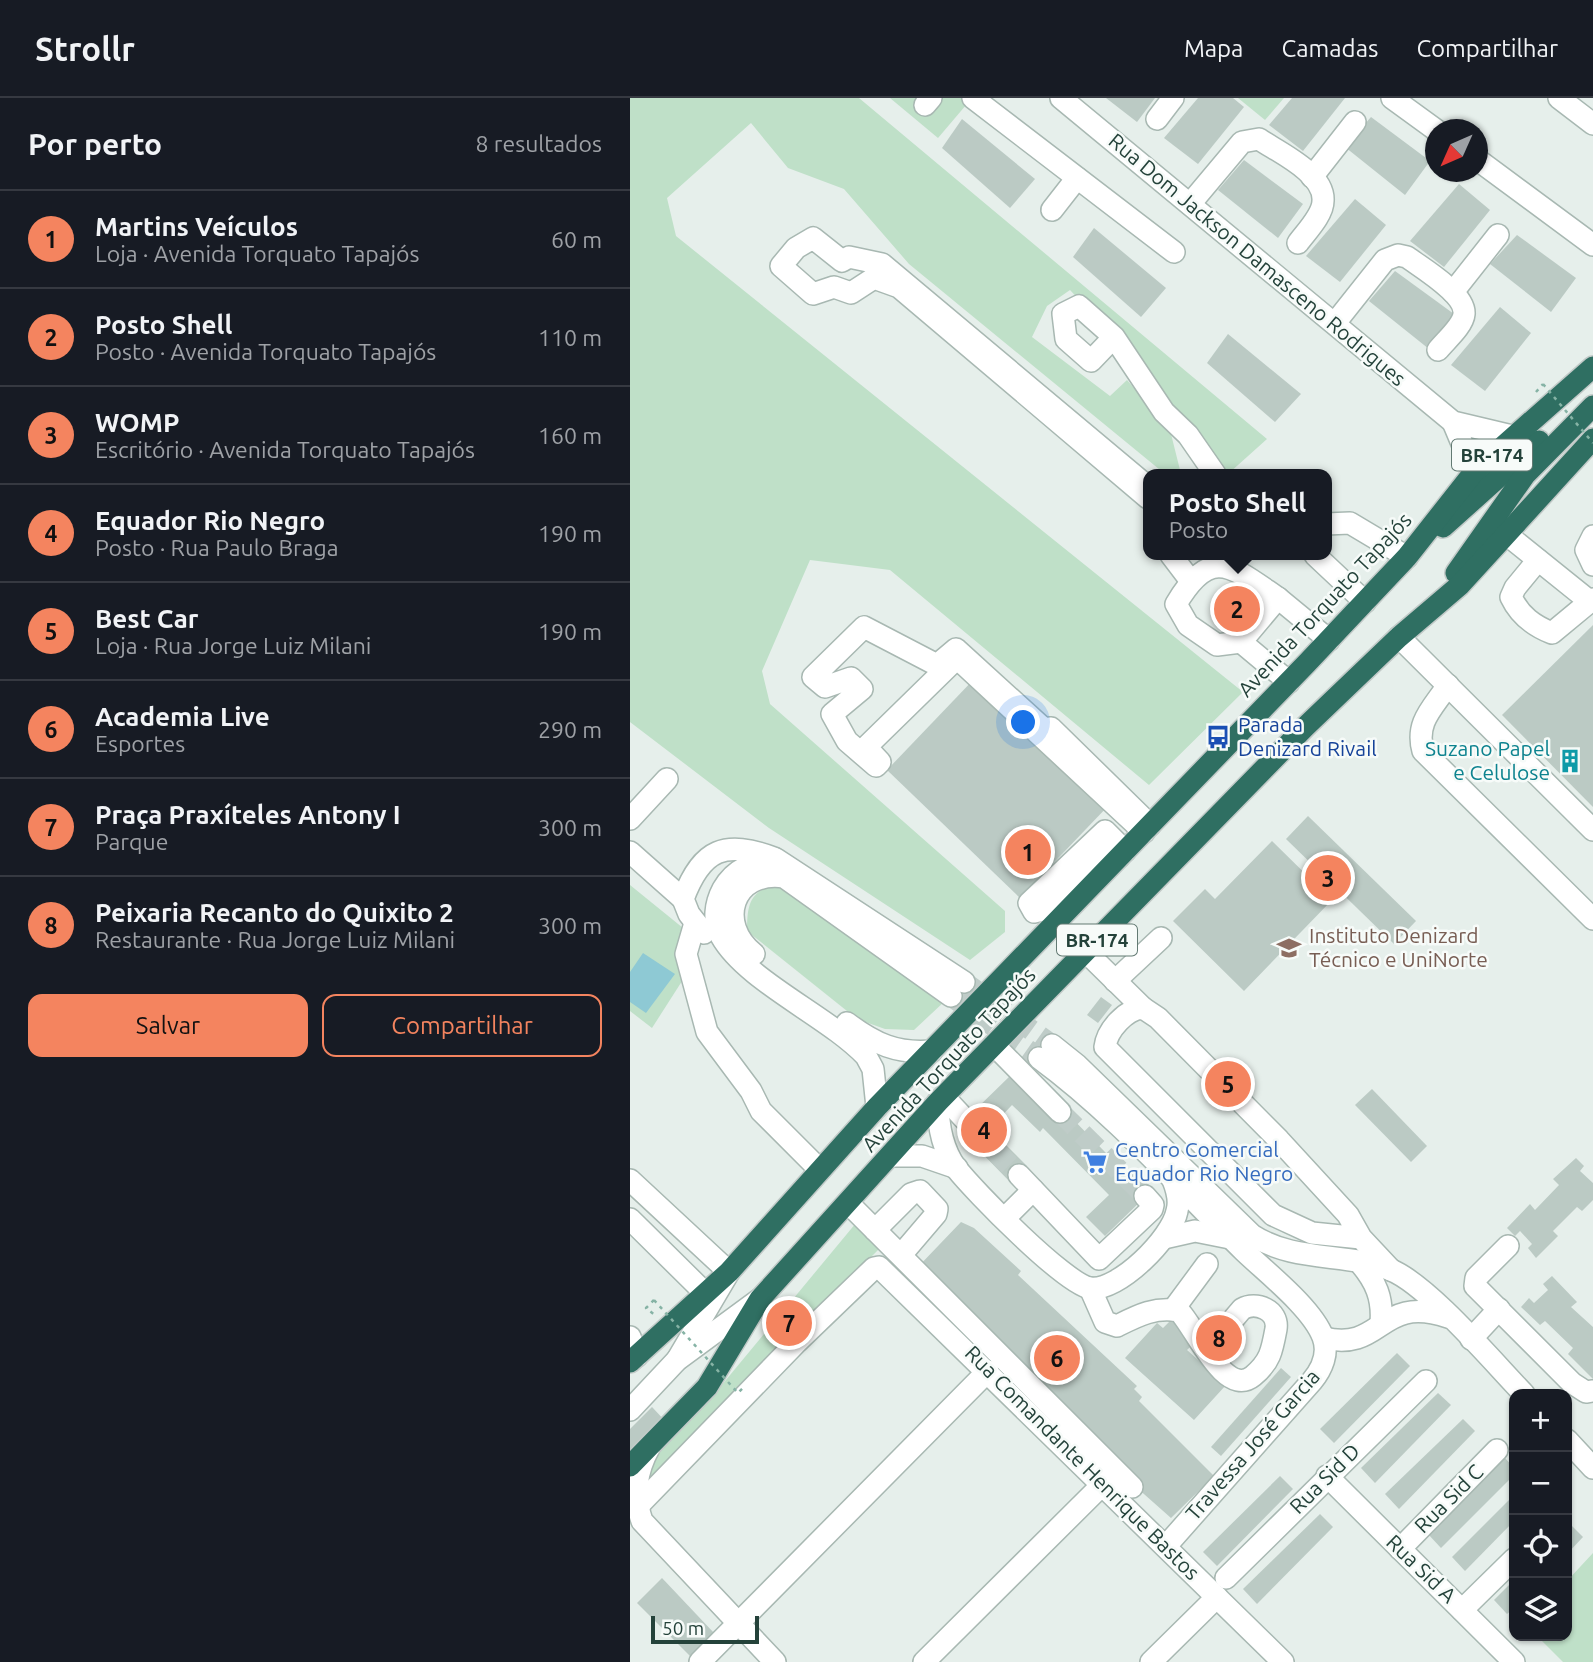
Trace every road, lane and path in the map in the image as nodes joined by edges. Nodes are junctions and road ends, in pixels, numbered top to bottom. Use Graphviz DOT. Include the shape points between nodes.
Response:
graph roads {
  1 [pos="973,98"];
  2 [pos="1060,98"];
  3 [pos="1173,98"];
  4 [pos="1392,98"];
  5 [pos="1559,98"];
  6 [pos="1157,119"];
  7 [pos="1354,122"];
  8 [pos="1425,122"];
  9 [pos="1593,124"];
  10 [pos="1488,167"];
  11 [pos="1312,177"];
  12 [pos="1077,178"];
  13 [pos="1190,204"];
  14 [pos="1052,210"];
  15 [pos="1498,235"];
  16 [pos="1298,243"];
  17 [pos="1593,245"];
  18 [pos="1174,252"];
  19 [pos="1453,292"];
  20 [pos="1335,323"];
  21 [pos="1114,337"];
  22 [pos="1438,350"];
  23 [pos="1593,367"];
  24 [pos="1593,383"];
  25 [pos="1543,384"];
  26 [pos="1593,406"];
  27 [pos="1453,422"];
  28 [pos="1512,436"];
  29 [pos="1593,441"];
  30 [pos="1212,469"];
  31 [pos="1474,472"];
  32 [pos="1143,483"];
  33 [pos="1143,494"];
  34 [pos="1332,521"];
  35 [pos="1506,534"];
  36 [pos="1593,536"];
  37 [pos="1407,557"];
  38 [pos="1179,560"];
  39 [pos="1191,560"];
  40 [pos="1320,560"];
  41 [pos="1538,560"];
  42 [pos="1593,565"];
  43 [pos="1199,573"];
  44 [pos="1278,598"];
  45 [pos="1590,599"];
  46 [pos="1365,602"];
  47 [pos="1430,609"];
  48 [pos="1399,636"];
  49 [pos="1329,640"];
  50 [pos="1241,642"];
  51 [pos="1289,682"];
  52 [pos="1448,685"];
  53 [pos="667,779"];
  54 [pos="630,820"];
  55 [pos="1147,828"];
  56 [pos="1593,830"];
  57 [pos="776,859"];
  58 [pos="638,860"];
  59 [pos="687,892"];
  60 [pos="1593,919"];
  61 [pos="695,923"];
  62 [pos="1161,938"];
  63 [pos="1086,952"];
  64 [pos="741,961"];
  65 [pos="1115,981"];
  66 [pos="1143,1008"];
  67 [pos="994,1045"];
  68 [pos="932,1051"];
  69 [pos="941,1100"];
  70 [pos="877,1107"];
  71 [pos="1060,1112"];
  72 [pos="973,1128"];
  73 [pos="891,1156"];
  74 [pos="957,1168"];
  75 [pos="820,1170"];
  76 [pos="630,1180"];
  77 [pos="1173,1181"];
  78 [pos="1145,1196"];
  79 [pos="848,1203"];
  80 [pos="1005,1218"];
  81 [pos="630,1219"];
  82 [pos="875,1230"];
  83 [pos="1164,1238"];
  84 [pos="1230,1238"];
  85 [pos="1361,1238"];
  86 [pos="1508,1246"];
  87 [pos="901,1255"];
  88 [pos="1099,1259"];
  89 [pos="1360,1263"];
  90 [pos="1207,1264"];
  91 [pos="1391,1270"];
  92 [pos="729,1272"];
  93 [pos="1118,1280"];
  94 [pos="1090,1288"];
  95 [pos="706,1294"];
  96 [pos="760,1299"];
  97 [pos="654,1300"];
  98 [pos="1499,1309"];
  99 [pos="1173,1310"];
  100 [pos="1448,1317"];
  101 [pos="1381,1323"];
  102 [pos="1324,1338"];
  103 [pos="1471,1339"];
  104 [pos="1207,1350"];
  105 [pos="632,1351"];
  106 [pos="677,1360"];
  107 [pos="988,1371"];
  108 [pos="1426,1381"];
  109 [pos="744,1387"];
  110 [pos="1519,1389"];
  111 [pos="1593,1391"];
  112 [pos="630,1410"];
  113 [pos="1572,1445"];
  114 [pos="649,1448"];
  115 [pos="1497,1450"];
  116 [pos="630,1466"];
  117 [pos="1593,1468"];
  118 [pos="1327,1476"];
  119 [pos="1102,1485"];
  120 [pos="1132,1488"];
  121 [pos="637,1507"];
  122 [pos="630,1529"];
  123 [pos="1166,1546"];
  124 [pos="1400,1549"];
  125 [pos="1509,1564"];
  126 [pos="1222,1588"];
  127 [pos="1462,1610"];
  128 [pos="738,1624"];
  129 [pos="700,1662"];
  130 [pos="775,1662"];
  131 [pos="924,1662"];
  132 [pos="1151,1662"];
  133 [pos="1283,1662"];
  134 [pos="1514,1662"];
  1 -- 12 [label="street"];
  2 -- 13 [label="street, Rua Dom Jackson Damasceno Rodrigues"];
  3 -- 6 [label="street"];
  4 -- 8 [label="street"];
  5 -- 9 [label="street"];
  7 -- 11 [label="street"];
  10 -- 17 [label="street"];
  11 -- 13 [label="street" via="1259,139 1249,139 1235,149"];
  11 -- 16 [label="street" via="1324,201"];
  12 -- 14 [label="street"];
  12 -- 18 [label="street"];
  13 -- 20 [label="street, Rua Dom Jackson Damasceno Rodrigues"];
  15 -- 19 [label="street"];
  19 -- 20 [label="street" via="1406,257 1391,256"];
  19 -- 22 [label="street" via="1464,314"];
  20 -- 27 [label="street, Rua Dom Jackson Damasceno Rodrigues"];
  21 -- 30 [label="street" via="1164,412 1188,435"];
  23 -- 28 [label="highway, Avenida Torquato Tapajós / BR-174"];
  24 -- 37 [label="highway" via="1557,424"];
  25 -- 29 [label="path, bridge"];
  26 -- 47 [label="highway" via="1525,475"];
  27 -- 28 [label="street, Rua Dom Jackson Damasceno Rodrigues"];
  27 -- 31 [label="street, Rua Dom Jackson Damasceno Rodrigues"];
  28 -- 31 [label="highway, Avenida Torquato Tapajós / BR-174"];
  29 -- 35 [label="highway, Avenida Torquato Tapajós / BR-174"];
  31 -- 37 [label="highway, Avenida Torquato Tapajós / BR-174"];
  32 -- 33 [label="street" via="882,264 849,257 842,261 813,238 781,265 813,294 834,286 851,293 874,278 899,287"];
  34 -- 37 [label="street" via="1350,523"];
  35 -- 41 [label="street"];
  35 -- 47 [label="highway, Avenida Torquato Tapajós / BR-174" via="1460,585"];
  36 -- 42 [label="street" via="1586,550"];
  37 -- 46 [label="highway, Avenida Torquato Tapajós / BR-174"];
  38 -- 43 [label="street"];
  39 -- 43 [label="street"];
  40 -- 46 [label="street"];
  41 -- 45 [label="street"];
  41 -- 45 [label="street" via="1511,597 1536,627 1552,633"];
  43 -- 44 [label="street" via="1233,567"];
  43 -- 50 [label="street" via="1176,604 1188,625 1217,645"];
  44 -- 49 [label="street"];
  44 -- 50 [label="street"];
  46 -- 49 [label="highway, Avenida Torquato Tapajós / BR-174"];
  47 -- 48 [label="highway, Avenida Torquato Tapajós / BR-174"];
  48 -- 52 [label="street"];
  48 -- 63 [label="highway, Avenida Torquato Tapajós / BR-174"];
  49 -- 51 [label="highway, Avenida Torquato Tapajós / BR-174"];
  50 -- 51 [label="street"];
  51 -- 55 [label="highway, Avenida Torquato Tapajós / BR-174"];
  52 -- 56 [label="street"];
  52 -- 60 [label="street" via="1426,716 1419,735 1423,751"];
  53 -- 54 [label="street"];
  55 -- 55 [label="street" via="1051,728 1044,729 956,649 937,665 864,627 813,677 825,687 851,678 862,689 832,713 847,741 876,766 880,762 866,747 957,658"];
  55 -- 68 [label="highway, Avenida Torquato Tapajós / BR-174"];
  57 -- 59 [label="street" via="741,848 721,849 700,866"];
  57 -- 64 [label="street" via="746,865 729,881 718,902 720,934"];
  57 -- 68 [label="street" via="957,989 784,877 754,878 735,903 737,933 751,951 875,1043 910,1053"];
  58 -- 59 [label="street"];
  59 -- 61 [label="street"];
  61 -- 64 [label="street"];
  61 -- 75 [label="street" via="686,954 707,1032 761,1111"];
  62 -- 65 [label="street"];
  63 -- 65 [label="street"];
  63 -- 67 [label="highway, Avenida Torquato Tapajós / BR-174"];
  64 -- 70 [label="street" via="856,1046 873,1069"];
  65 -- 66 [label="street"];
  66 -- 85 [label="street" via="1279,1140 1348,1215"];
  66 -- 85 [label="street" via="1126,1014 1109,1034 1105,1047 1273,1215 1312,1233"];
  67 -- 69 [label="highway, Avenida Torquato Tapajós / BR-174"];
  67 -- 71 [label="street"];
  68 -- 70 [label="highway, Avenida Torquato Tapajós / BR-174"];
  69 -- 72 [label="street"];
  69 -- 73 [label="highway, Avenida Torquato Tapajós / BR-174"];
  69 -- 74 [label="street" via="944,1143"];
  70 -- 75 [label="highway, Avenida Torquato Tapajós / BR-174"];
  73 -- 74 [label="street" via="922,1156"];
  73 -- 79 [label="highway, Avenida Torquato Tapajós / BR-174"];
  74 -- 80 [label="street"];
  75 -- 92 [label="highway, Avenida Torquato Tapajós / BR-174"];
  76 -- 92 [label="street"];
  77 -- 83 [label="street" via="1178,1211"];
  77 -- 84 [label="street"];
  77 -- 89 [label="street" via="1067,1079 1046,1052 1077,1065 1252,1235 1307,1256"];
  78 -- 88 [label="street" via="1152,1209"];
  79 -- 82 [label="street"];
  79 -- 96 [label="highway, Avenida Torquato Tapajós / BR-174"];
  80 -- 88 [label="street" via="1026,1183"];
  80 -- 94 [label="street" via="1063,1274"];
  81 -- 95 [label="street"];
  82 -- 87 [label="street"];
  82 -- 87 [label="street" via="920,1191 936,1214"];
  83 -- 84 [label="street" via="1195,1231"];
  83 -- 93 [label="street"];
  84 -- 102 [label="street" via="1303,1308"];
  85 -- 91 [label="street"];
  86 -- 98 [label="street" via="1476,1278 1475,1286"];
  87 -- 120 [label="street"];
  88 -- 93 [label="street"];
  89 -- 91 [label="street"];
  89 -- 101 [label="street" via="1378,1289"];
  90 -- 99 [label="street"];
  91 -- 100 [label="street" via="1415,1284"];
  92 -- 95 [label="highway, Avenida Torquato Tapajós / BR-174"];
  92 -- 106 [label="street"];
  93 -- 94 [label="street" via="1110,1286"];
  94 -- 99 [label="street" via="1105,1322 1116,1326 1145,1312"];
  95 -- 105 [label="highway, Avenida Torquato Tapajós / BR-174"];
  96 -- 106 [label="street"];
  96 -- 114 [label="highway, Avenida Torquato Tapajós / BR-174" via="707,1387"];
  97 -- 109 [label="path, bridge" via="738,1393"];
  98 -- 103 [label="street"];
  98 -- 111 [label="street" via="1572,1383"];
  99 -- 104 [label="street" via="1188,1320"];
  100 -- 101 [label="street" via="1411,1310"];
  100 -- 103 [label="street"];
  101 -- 102 [label="street" via="1356,1340"];
  102 -- 123 [label="street, Travessa José Garcia" via="1324,1359 1312,1381"];
  103 -- 110 [label="street"];
  106 -- 112 [label="street"];
  107 -- 119 [label="street, Rua Comandante Henrique Bastos"];
  107 -- 121 [label="street, Rua Comandante Henrique Bastos" via="879,1267 874,1268"];
  107 -- 128 [label="street"];
  108 -- 118 [label="street, Rua Sid D"];
  113 -- 117 [label="street"];
  114 -- 116 [label="highway, Avenida Torquato Tapajós / BR-174"];
  114 -- 121 [label="street" via="639,1467"];
  115 -- 124 [label="street, Rua Sid C"];
  118 -- 124 [label="street, Rua Sid A"];
  118 -- 126 [label="street, Rua Sid D"];
  119 -- 123 [label="street, Rua Comandante Henrique Bastos"];
  119 -- 131 [label="street"];
  121 -- 128 [label="street" via="642,1521"];
  122 -- 128 [label="street" via="708,1603"];
  123 -- 126 [label="street, Rua Comandante Henrique Bastos"];
  124 -- 127 [label="street, Rua Sid A"];
  125 -- 127 [label="street"];
  126 -- 132 [label="street, Rua Sid D"];
  126 -- 133 [label="street, Rua Comandante Henrique Bastos"];
  127 -- 134 [label="street, Rua Sid A"];
  128 -- 129 [label="street"];
  128 -- 130 [label="street"];
}
